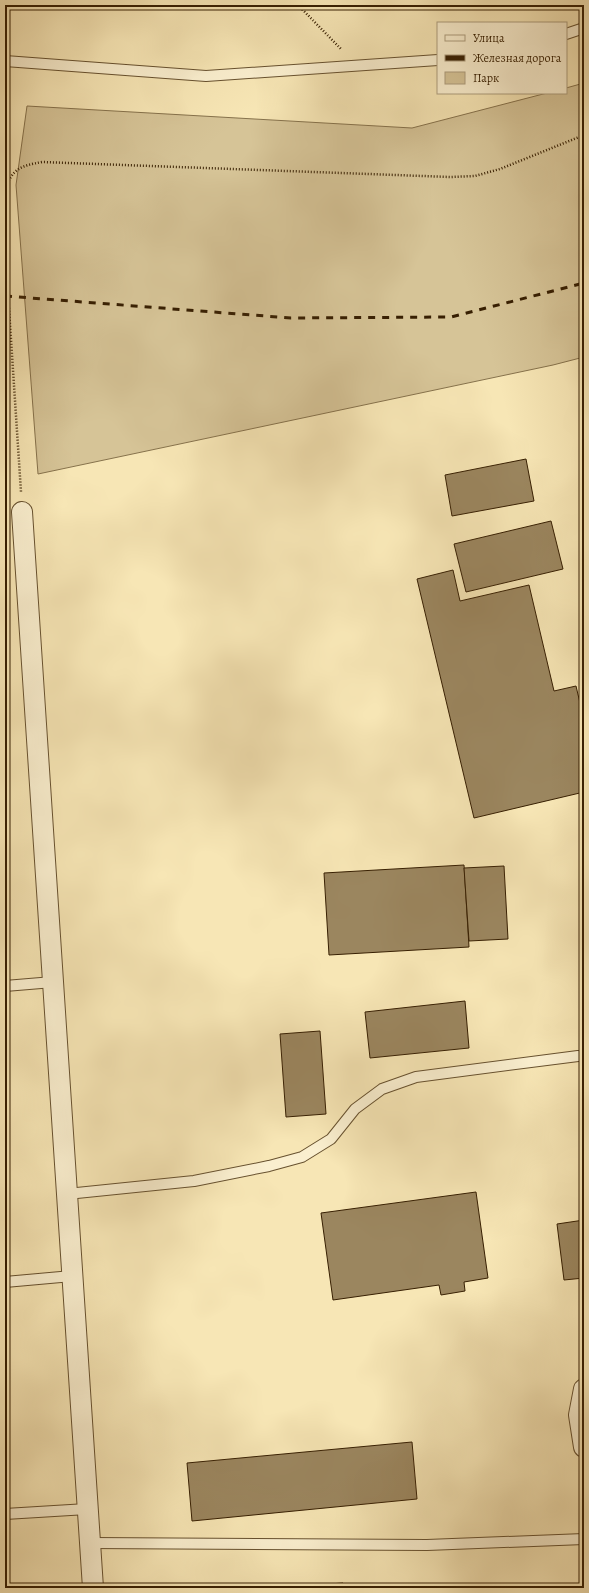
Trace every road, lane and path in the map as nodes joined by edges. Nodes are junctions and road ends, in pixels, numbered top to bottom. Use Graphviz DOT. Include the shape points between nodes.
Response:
graph roads {
  1 [pos="298,5"];
  2 [pos="584,28"];
  3 [pos="567,34"];
  4 [pos="437,60"];
  5 [pos="5,61"];
  6 [pos="358,66"];
  7 [pos="584,135"];
  8 [pos="5,189"];
  9 [pos="5,248"];
  10 [pos="22,512"];
  11 [pos="53,982"];
  12 [pos="5,986"];
  13 [pos="578,1056"];
  14 [pos="67,1194"];
  15 [pos="72,1276"];
  16 [pos="5,1282"];
  17 [pos="584,1389"];
  18 [pos="584,1447"];
  19 [pos="87,1509"];
  20 [pos="5,1514"];
  21 [pos="584,1538"];
  22 [pos="90,1543"];
  23 [pos="93,1588"];
  1 -- 6 [label="path"];
  2 -- 3 [label="lane"];
  4 -- 6 [label="lane"];
  5 -- 6 [label="lane" via="206,76"];
  7 -- 8 [label="path" via="500,169 475,176 42,162 23,166 10,177"];
  9 -- 10 [label="path"];
  10 -- 11 [label="street"];
  11 -- 12 [label="lane"];
  11 -- 14 [label="street"];
  13 -- 14 [label="lane" via="416,1077 382,1089 355,1108 331,1139 302,1157 269,1166 194,1181"];
  14 -- 15 [label="street"];
  15 -- 16 [label="lane"];
  15 -- 19 [label="street"];
  17 -- 18 [label="street" via="579,1415"];
  19 -- 20 [label="lane"];
  19 -- 22 [label="street"];
  21 -- 22 [label="lane" via="427,1545"];
  22 -- 23 [label="street"];
}
